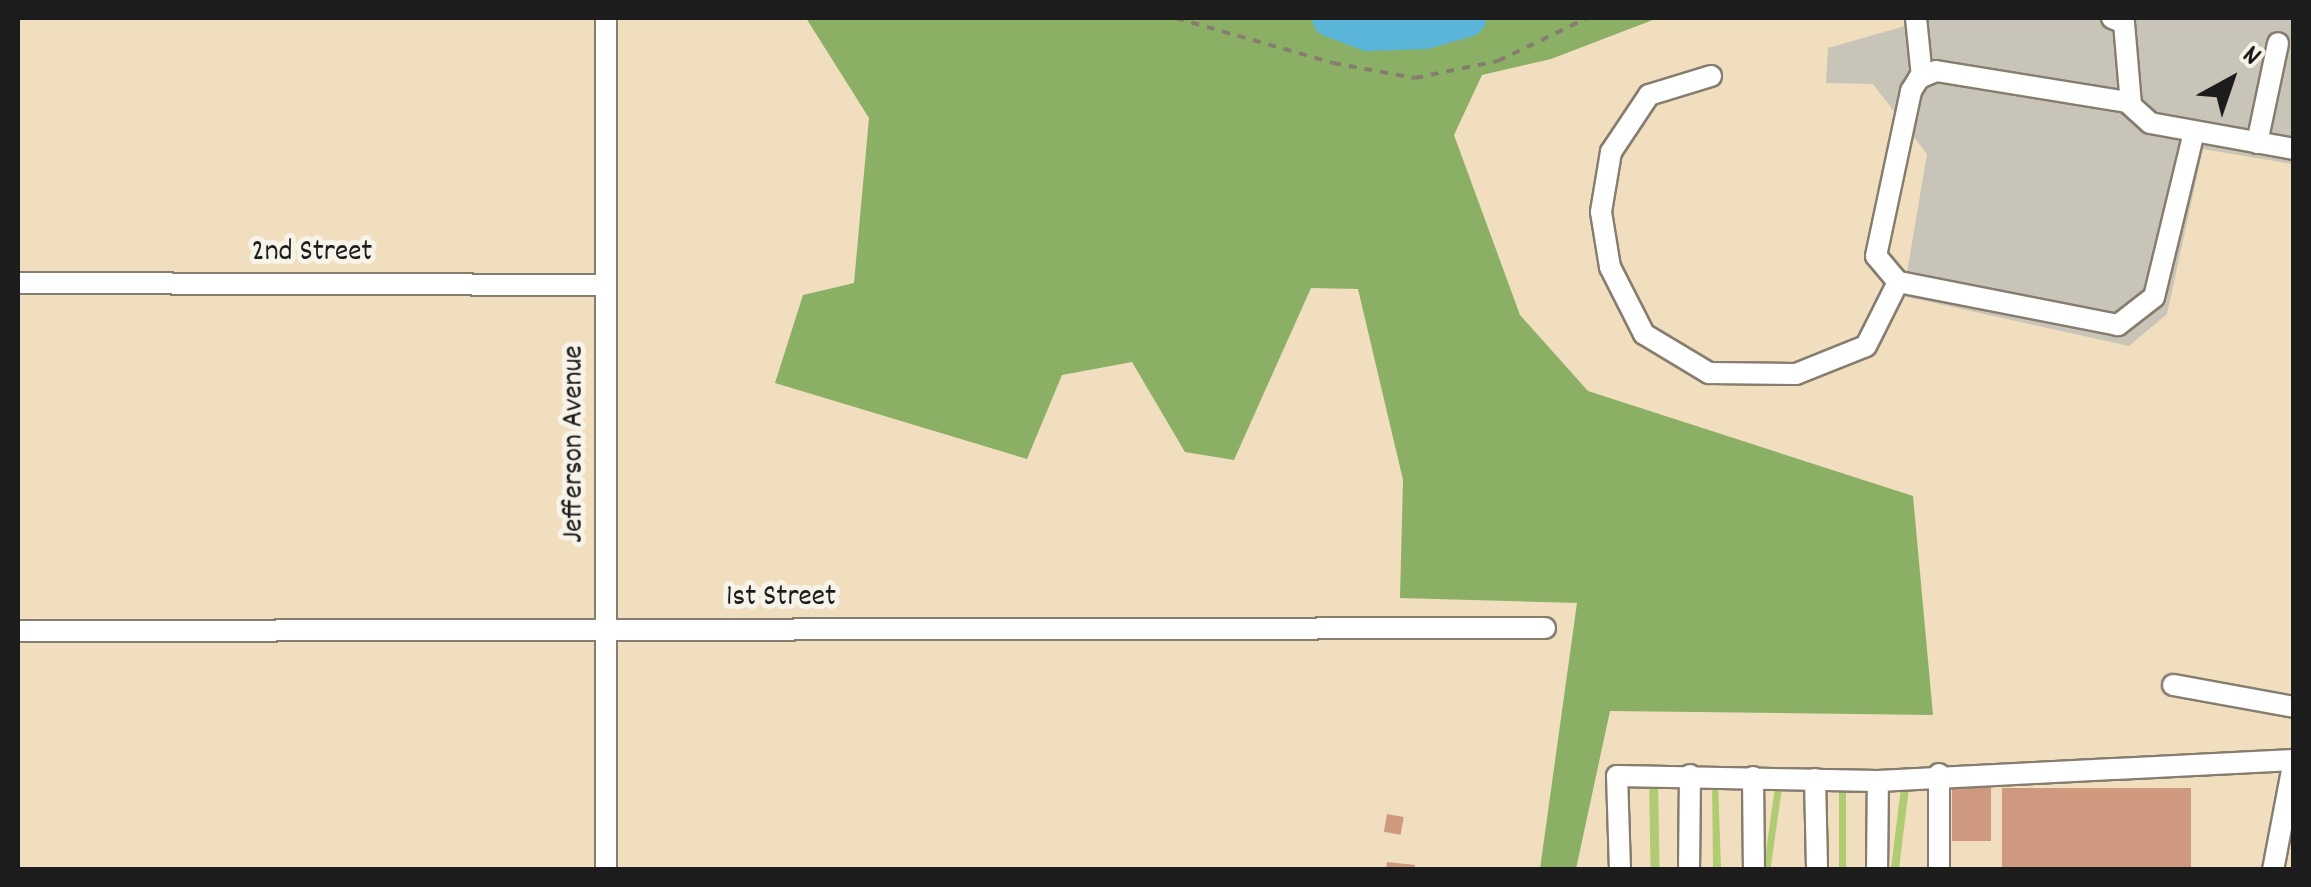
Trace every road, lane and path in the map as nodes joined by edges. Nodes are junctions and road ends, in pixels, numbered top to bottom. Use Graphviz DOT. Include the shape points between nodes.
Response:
graph roads {
  1 [pos="606,18"];
  2 [pos="1176,18"];
  3 [pos="1586,18"];
  4 [pos="1916,18"];
  5 [pos="2112,18"];
  6 [pos="2278,43"];
  7 [pos="1711,76"];
  8 [pos="1922,77"];
  9 [pos="2131,105"];
  10 [pos="2194,132"];
  11 [pos="2257,143"];
  12 [pos="2294,149"];
  13 [pos="1898,282"];
  14 [pos="18,283"];
  15 [pos="606,285"];
  16 [pos="606,628"];
  17 [pos="1545,628"];
  18 [pos="18,631"];
  19 [pos="2172,685"];
  20 [pos="2294,707"];
  21 [pos="2294,760"];
  22 [pos="1939,774"];
  23 [pos="1690,775"];
  24 [pos="1753,777"];
  25 [pos="1815,779"];
  26 [pos="1878,780"];
  27 [pos="2289,811"];
  28 [pos="2281,854"];
  29 [pos="606,870"];
  30 [pos="1620,870"];
  31 [pos="1688,870"];
  32 [pos="1754,870"];
  33 [pos="1817,870"];
  34 [pos="1878,870"];
  35 [pos="1940,870"];
  1 -- 15 [label="street, Jefferson Avenue"];
  2 -- 3 [label="path" via="1333,63 1415,78 1498,61"];
  4 -- 8 [label="street"];
  5 -- 9 [label="street" via="2124,23"];
  6 -- 11 [label="street"];
  7 -- 13 [label="street" via="1649,95 1611,152 1602,212 1610,268 1644,334 1709,373 1796,374 1866,346"];
  8 -- 9 [label="street" via="1936,72"];
  8 -- 13 [label="street" via="1911,91 1876,256"];
  9 -- 10 [label="street" via="2150,123"];
  10 -- 11 [label="street"];
  10 -- 13 [label="street" via="2154,298 2128,320 2118,324"];
  11 -- 12 [label="street"];
  14 -- 15 [label="street, 2nd Street"];
  15 -- 16 [label="street, Jefferson Avenue"];
  16 -- 17 [label="street, 1st Street"];
  16 -- 18 [label="street, 1st Street"];
  16 -- 29 [label="street, Jefferson Avenue"];
  19 -- 20 [label="street"];
  21 -- 22 [label="street"];
  21 -- 27 [label="street"];
  22 -- 26 [label="street"];
  22 -- 35 [label="street"];
  23 -- 24 [label="street"];
  23 -- 30 [label="street" via="1617,776"];
  23 -- 31 [label="street"];
  24 -- 25 [label="street"];
  24 -- 32 [label="street"];
  25 -- 26 [label="street"];
  25 -- 33 [label="street"];
  26 -- 34 [label="street"];
  27 -- 28 [label="street"];
}
